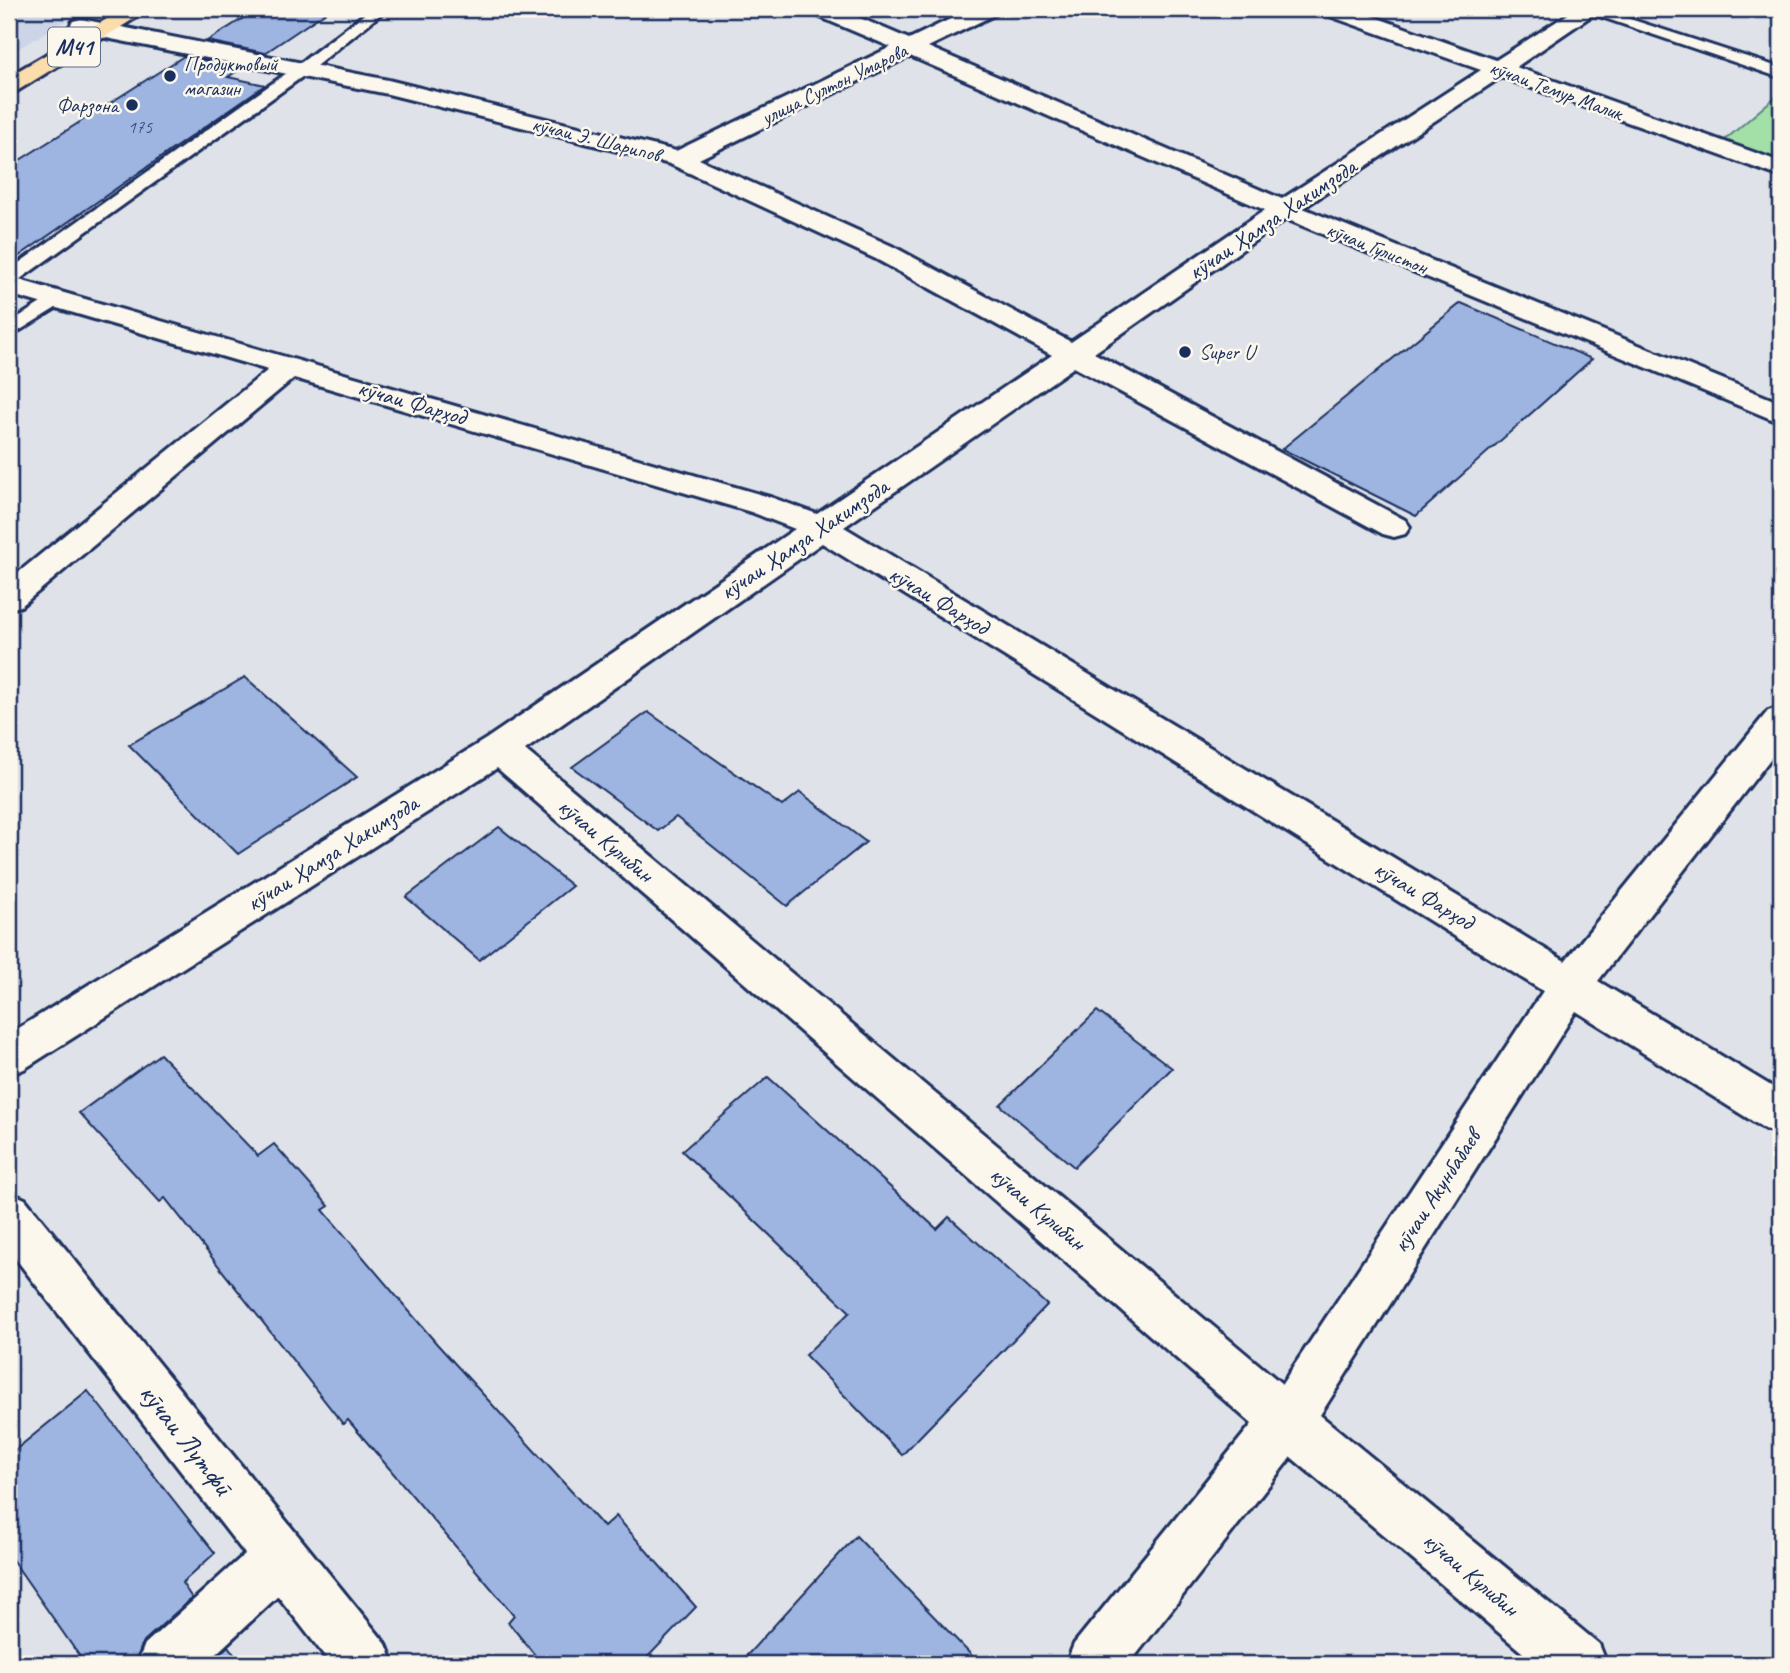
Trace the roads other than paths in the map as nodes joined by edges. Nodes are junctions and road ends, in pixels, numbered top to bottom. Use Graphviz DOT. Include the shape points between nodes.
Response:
graph roads {
  1 [pos="139,9"];
  2 [pos="380,9"];
  3 [pos="821,9"];
  4 [pos="988,9"];
  5 [pos="1332,9"];
  6 [pos="1589,10"];
  7 [pos="98,22"];
  8 [pos="910,46"];
  9 [pos="9,68"];
  10 [pos="1498,70"];
  11 [pos="300,71"];
  12 [pos="1781,73"];
  13 [pos="9,86"];
  14 [pos="679,159"];
  15 [pos="1781,170"];
  16 [pos="1284,209"];
  17 [pos="9,278"];
  18 [pos="9,285"];
  19 [pos="57,299"];
  20 [pos="9,331"];
  21 [pos="1076,354"];
  22 [pos="290,366"];
  23 [pos="1781,414"];
  24 [pos="820,527"];
  25 [pos="1394,527"];
  26 [pos="9,598"];
  27 [pos="1781,720"];
  28 [pos="499,749"];
  29 [pos="1571,984"];
  30 [pos="9,1056"];
  31 [pos="1781,1115"];
  32 [pos="9,1214"];
  33 [pos="1287,1421"];
  34 [pos="281,1558"];
  35 [pos="165,1664"];
  36 [pos="366,1664"];
  37 [pos="1094,1664"];
  38 [pos="1580,1664"];
  1 -- 7 [label="highway, M41"];
  2 -- 11 [label="lane"];
  3 -- 8 [label="street, кӯчаи Гулистон"];
  4 -- 8 [label="street, улица Султон Умарова"];
  5 -- 10 [label="street, кӯчаи Темур Малик"];
  6 -- 10 [label="street, кӯчаи Ҳамза Хакимзода"];
  6 -- 12 [label="lane"];
  7 -- 9 [label="highway"];
  7 -- 11 [label="street, кӯчаи Э. Шарипов"];
  7 -- 13 [label="highway, M41"];
  8 -- 14 [label="street, улица Султон Умарова"];
  8 -- 16 [label="street, кӯчаи Гулистон"];
  10 -- 15 [label="street, кӯчаи Темур Малик"];
  10 -- 16 [label="street, кӯчаи Ҳамза Хакимзода"];
  11 -- 14 [label="street, кӯчаи Э. Шарипов"];
  11 -- 17 [label="lane"];
  14 -- 21 [label="street, кӯчаи Э. Шарипов" via="885,253"];
  16 -- 21 [label="street, кӯчаи Ҳамза Хакимзода"];
  16 -- 23 [label="street, кӯчаи Гулистон"];
  18 -- 19 [label="street, кӯчаи Фарҳод"];
  19 -- 20 [label="lane"];
  19 -- 22 [label="street, кӯчаи Фарҳод"];
  21 -- 24 [label="street, кӯчаи Ҳамза Хакимзода"];
  21 -- 25 [label="street, кӯчаи Э. Шарипов"];
  22 -- 24 [label="street, кӯчаи Фарҳод" via="762,505"];
  22 -- 26 [label="street"];
  24 -- 28 [label="street, кӯчаи Ҳамза Хакимзода"];
  24 -- 29 [label="street, кӯчаи Фарҳод"];
  27 -- 29 [label="street, кӯчаи Акунбабаев"];
  28 -- 30 [label="street, кӯчаи Ҳамза Хакимзода"];
  28 -- 33 [label="street, кӯчаи Кулибин"];
  29 -- 31 [label="street, кӯчаи Фарҳод"];
  29 -- 33 [label="street, кӯчаи Акунбабаев"];
  32 -- 34 [label="street, кӯчаи Лутфӣ"];
  33 -- 37 [label="street, кӯчаи Акунбабаев"];
  33 -- 38 [label="street, кӯчаи Кулибин"];
  34 -- 35 [label="street"];
  34 -- 36 [label="street, кӯчаи Лутфӣ"];
}
